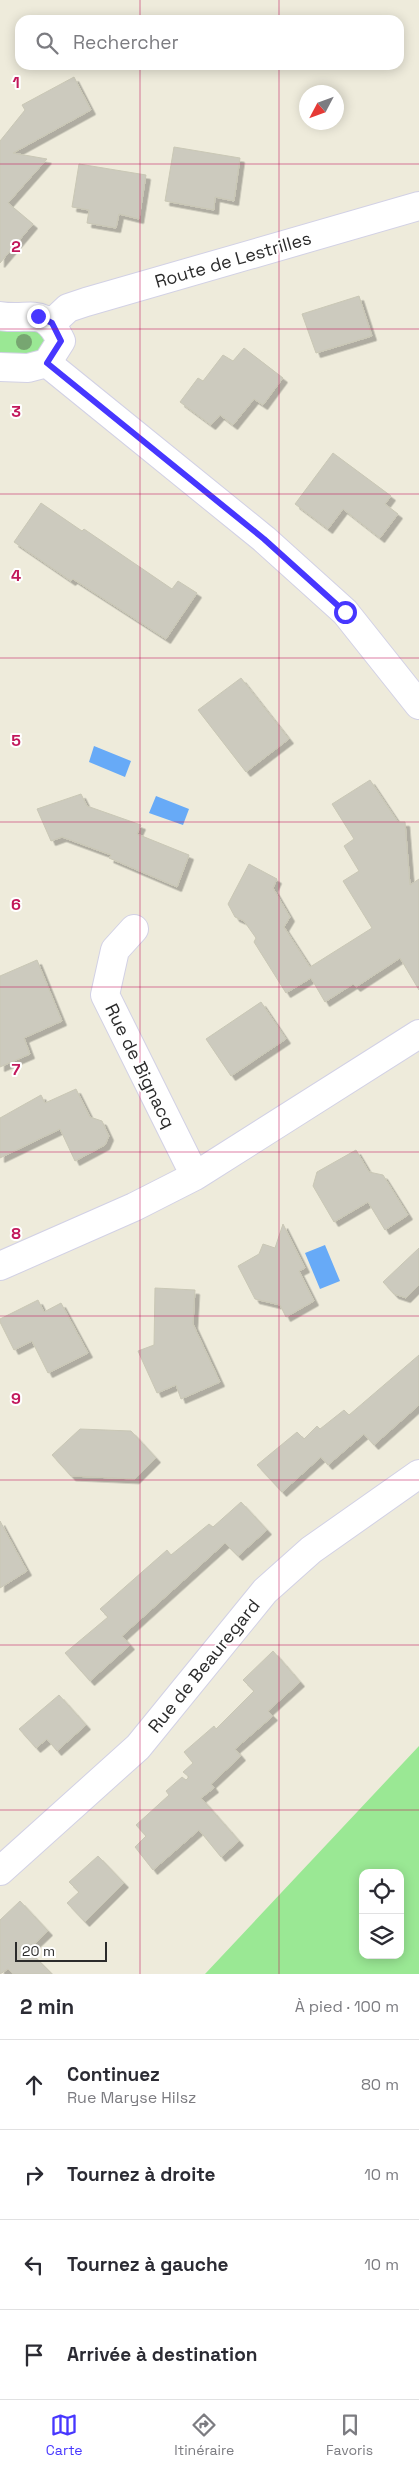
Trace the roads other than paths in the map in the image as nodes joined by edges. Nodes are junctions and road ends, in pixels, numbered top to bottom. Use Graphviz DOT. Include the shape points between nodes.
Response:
graph roads {
  1 [pos="419,206"];
  2 [pos="0,316"];
  3 [pos="52,323"];
  4 [pos="47,363"];
  5 [pos="0,367"];
  6 [pos="419,705"];
  7 [pos="134,930"];
  8 [pos="419,1034"];
  9 [pos="195,1176"];
  10 [pos="0,1266"];
  11 [pos="419,1474"];
  12 [pos="0,1871"];
  1 -- 3 [label="street, Route de Lestrilles" via="86,302 68,308"];
  2 -- 3 [label="street" via="38,316"];
  3 -- 4 [label="street" via="61,341"];
  4 -- 5 [label="street" via="28,368"];
  4 -- 6 [label="street" via="264,539 345,612"];
  7 -- 9 [label="street, Rue de Bignacq" via="115,950 105,995"];
  8 -- 9 [label="street"];
  9 -- 10 [label="street" via="134,1207"];
  11 -- 12 [label="street, Rue de Beauregard" via="311,1550 265,1591 138,1746"];
}
